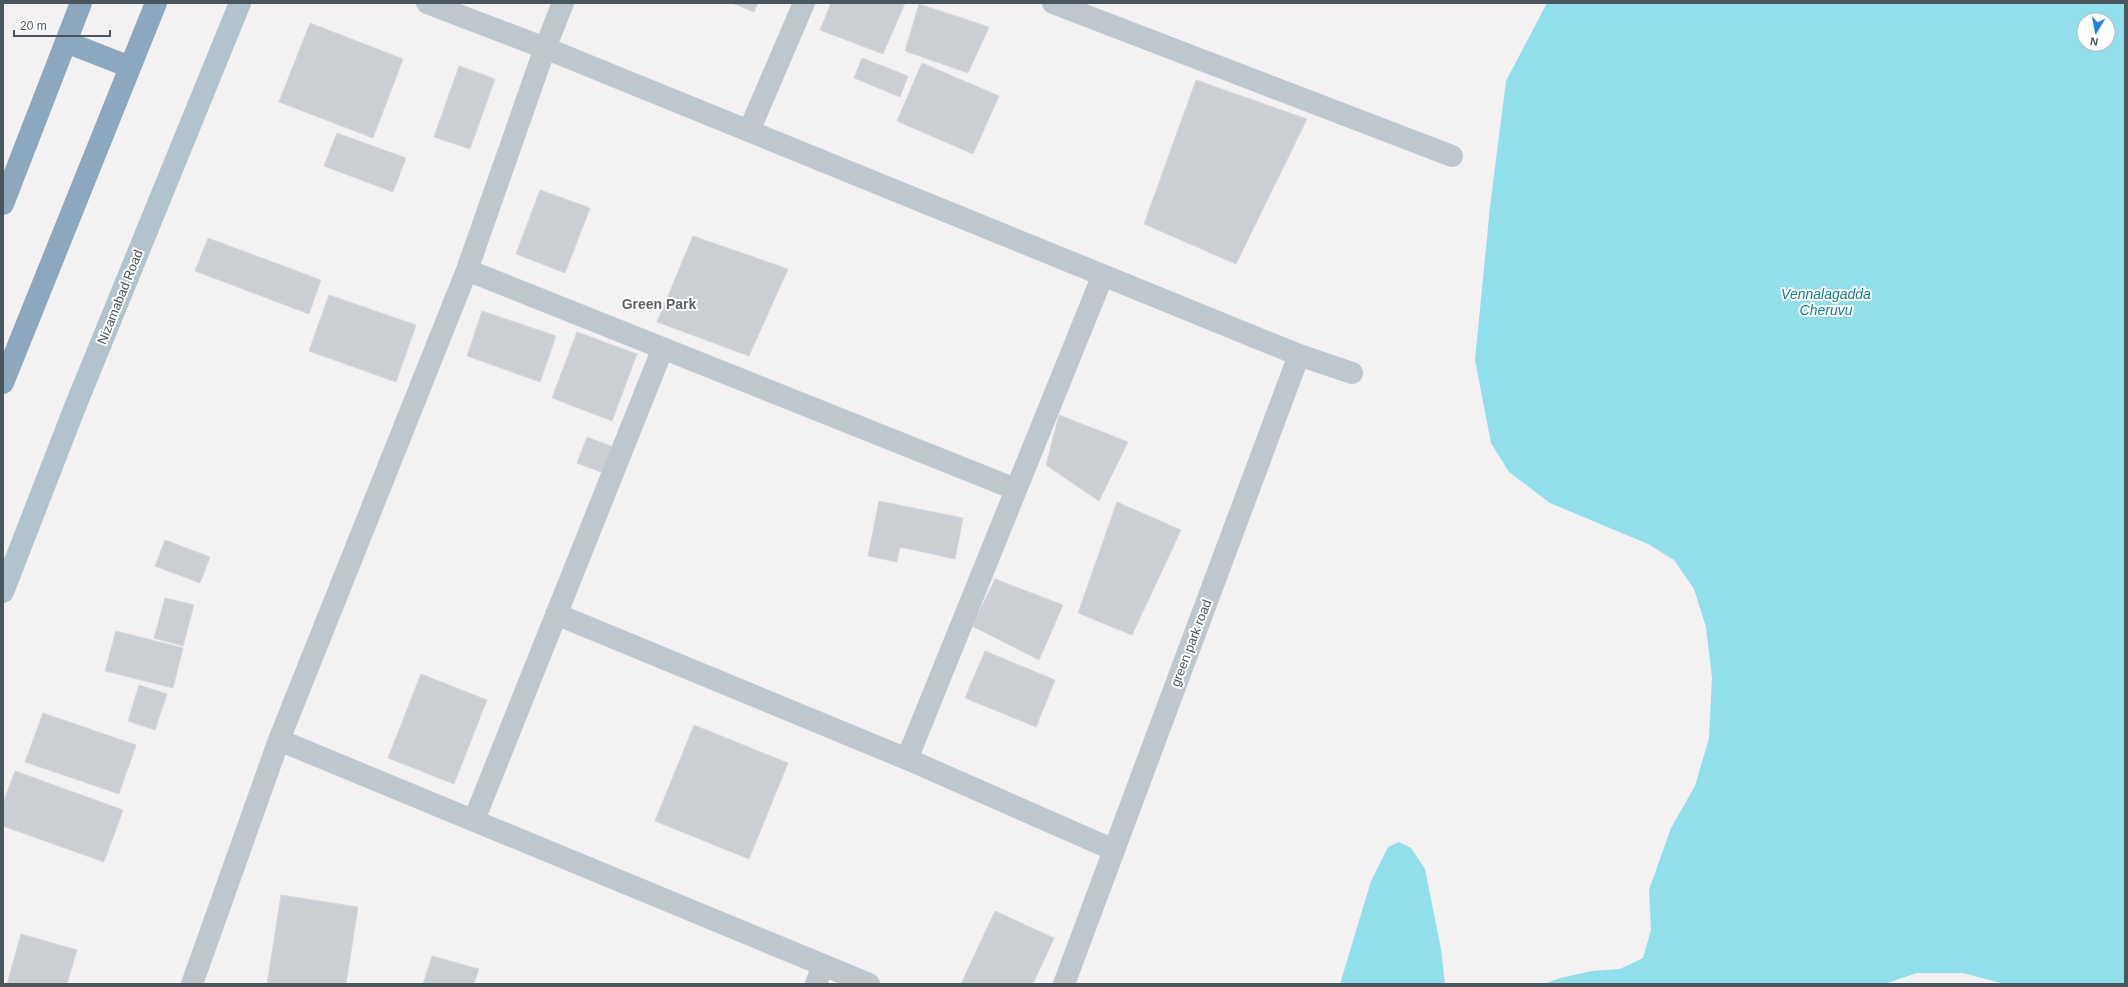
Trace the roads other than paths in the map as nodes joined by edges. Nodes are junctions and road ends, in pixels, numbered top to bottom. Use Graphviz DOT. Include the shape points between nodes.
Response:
graph roads {
  1 [pos="81,3"];
  2 [pos="156,3"];
  3 [pos="240,3"];
  4 [pos="427,3"];
  5 [pos="563,3"];
  6 [pos="804,3"];
  7 [pos="1053,3"];
  8 [pos="66,42"];
  9 [pos="545,48"];
  10 [pos="130,67"];
  11 [pos="749,131"];
  12 [pos="1452,156"];
  13 [pos="3,204"];
  14 [pos="467,270"];
  15 [pos="1103,275"];
  16 [pos="663,348"];
  17 [pos="1299,355"];
  18 [pos="1352,373"];
  19 [pos="3,384"];
  20 [pos="1015,489"];
  21 [pos="3,592"];
  22 [pos="556,614"];
  23 [pos="279,740"];
  24 [pos="907,759"];
  25 [pos="474,820"];
  26 [pos="1114,850"];
  27 [pos="820,974"];
  28 [pos="192,984"];
  29 [pos="869,984"];
  30 [pos="1064,984"];
  1 -- 8 [label="highway"];
  2 -- 10 [label="highway"];
  3 -- 21 [label="main road, Nizamabad Road" via="75,407"];
  4 -- 9 [label="street"];
  5 -- 9 [label="street"];
  6 -- 11 [label="street"];
  7 -- 12 [label="street"];
  8 -- 10 [label="highway"];
  8 -- 13 [label="highway"];
  9 -- 11 [label="street"];
  9 -- 14 [label="street"];
  10 -- 19 [label="highway"];
  11 -- 15 [label="street"];
  14 -- 16 [label="street"];
  14 -- 23 [label="street"];
  15 -- 17 [label="street"];
  15 -- 20 [label="street"];
  16 -- 20 [label="street"];
  16 -- 22 [label="street"];
  17 -- 18 [label="street"];
  17 -- 26 [label="street, green park road"];
  20 -- 24 [label="street"];
  22 -- 24 [label="street"];
  22 -- 25 [label="street"];
  23 -- 25 [label="street"];
  23 -- 28 [label="street"];
  24 -- 26 [label="street"];
  25 -- 27 [label="street"];
  26 -- 30 [label="street, green park road"];
  27 -- 29 [label="street"];
}
